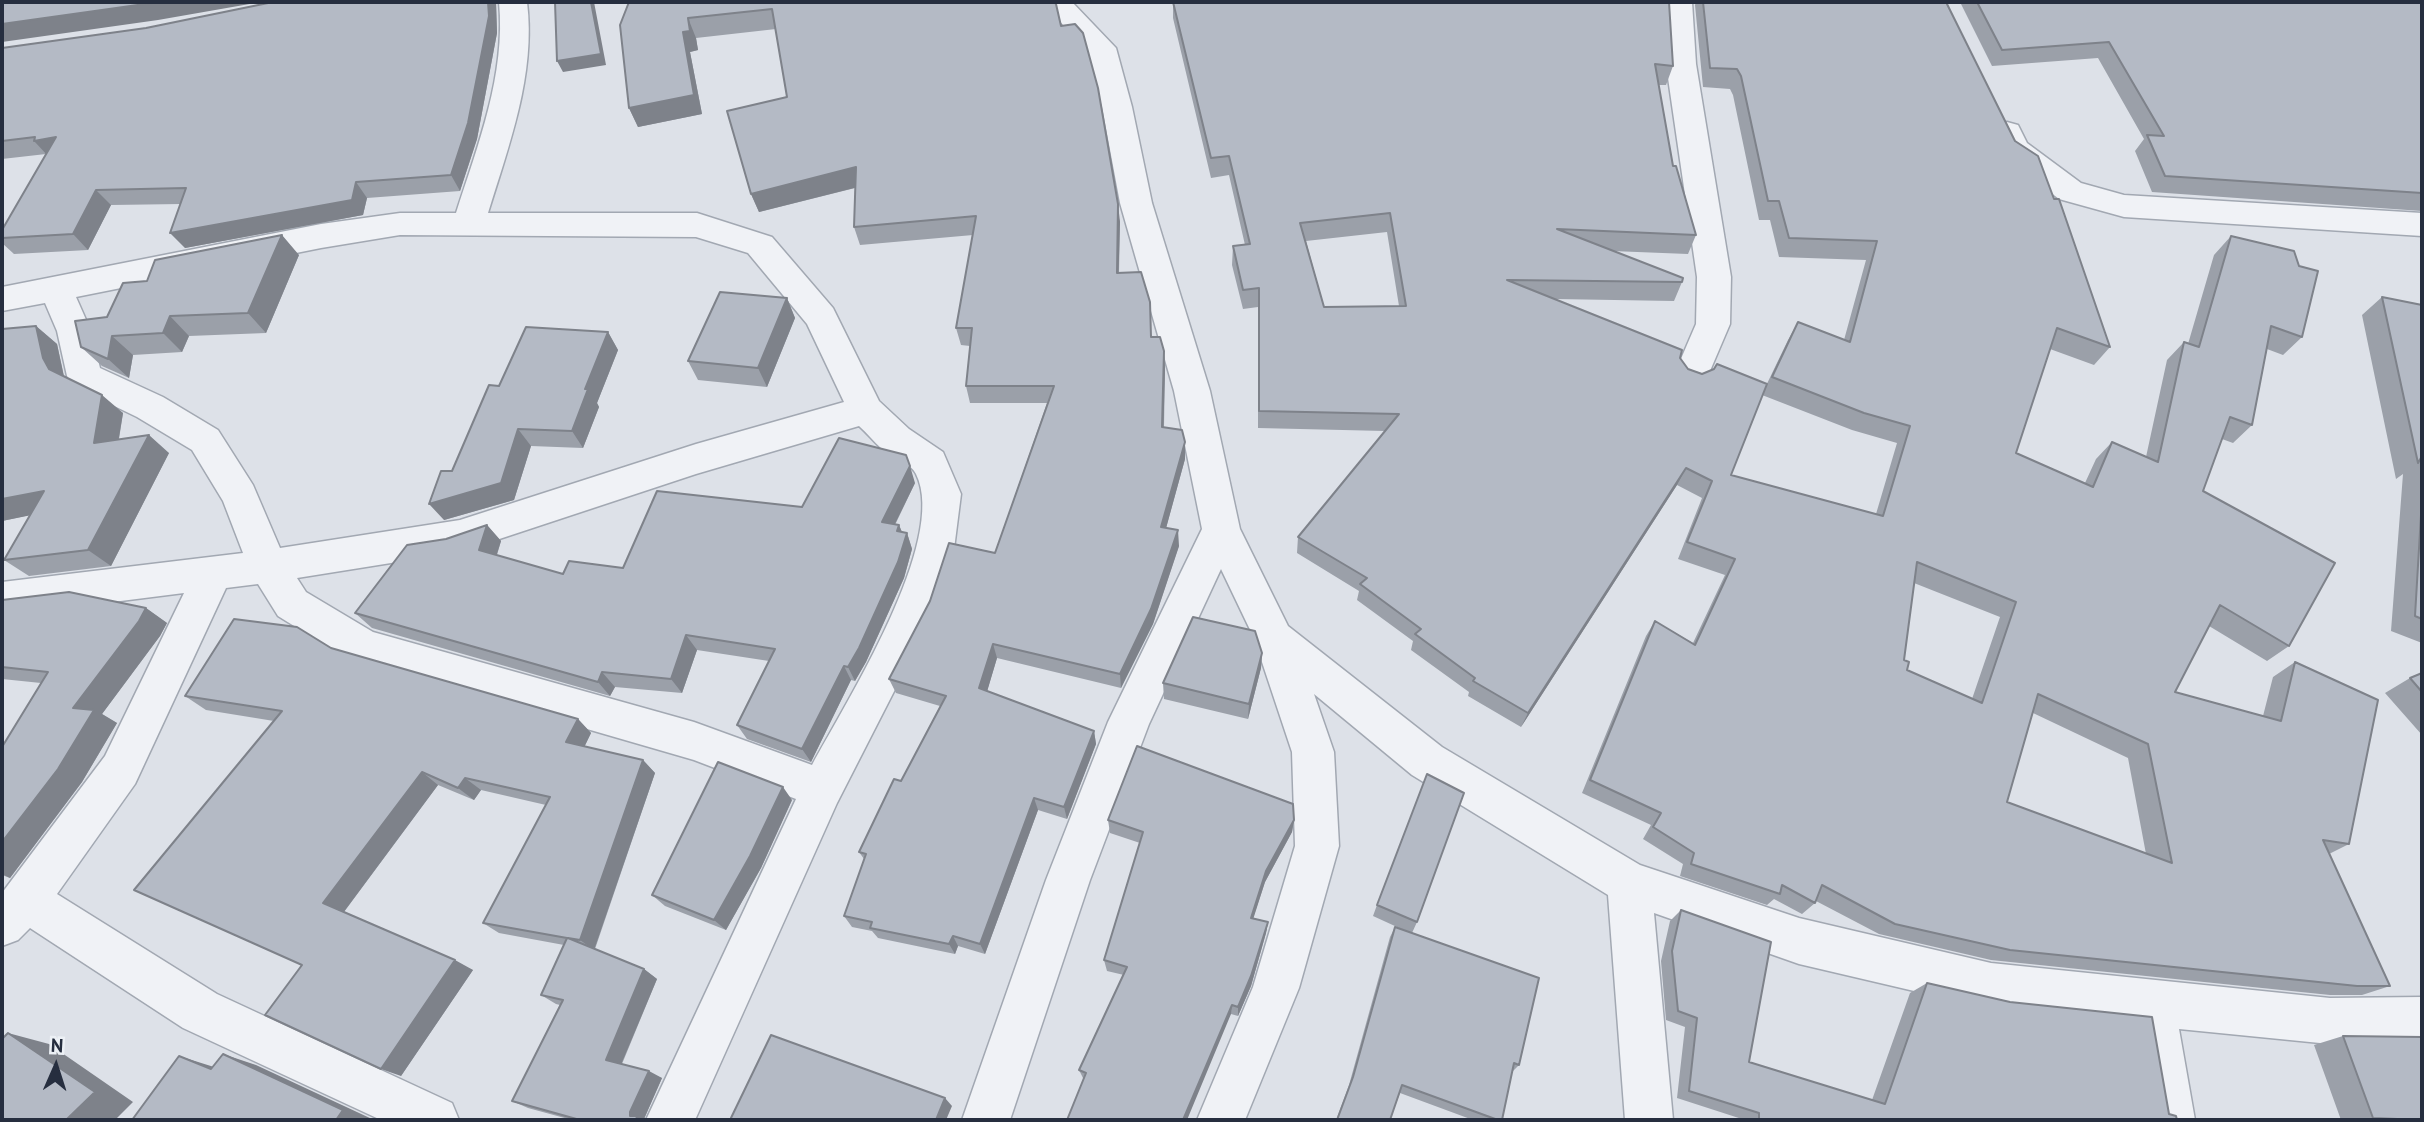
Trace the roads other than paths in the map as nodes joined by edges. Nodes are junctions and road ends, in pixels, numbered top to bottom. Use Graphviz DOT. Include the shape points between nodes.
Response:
graph roads {
  1 [pos="513,2"];
  2 [pos="1056,2"];
  3 [pos="1678,2"];
  4 [pos="1997,112"];
  5 [pos="469,223"];
  6 [pos="2422,225"];
  7 [pos="56,290"];
  8 [pos="2,299"];
  9 [pos="1692,375"];
  10 [pos="866,410"];
  11 [pos="1221,529"];
  12 [pos="268,566"];
  13 [pos="213,573"];
  14 [pos="2,599"];
  15 [pos="1274,638"];
  16 [pos="822,789"];
  17 [pos="1629,883"];
  18 [pos="14,912"];
  19 [pos="2151,1004"];
  20 [pos="2422,1020"];
  21 [pos="435,1120"];
  22 [pos="670,1120"];
  23 [pos="986,1120"];
  24 [pos="1222,1120"];
  25 [pos="1649,1120"];
  26 [pos="2171,1120"];
  1 -- 5 [label="street" via="518,21 505,103"];
  2 -- 11 [label="street" via="1101,48 1136,203 1192,391"];
  3 -- 9 [label="street" via="1681,64 1714,277 1713,324"];
  4 -- 6 [label="street" via="2015,149 2070,191 2124,206"];
  5 -- 7 [label="street" via="400,224 321,236"];
  5 -- 10 [label="street" via="697,225 761,245 821,317"];
  7 -- 8 [label="street"];
  7 -- 12 [label="street" via="74,331 85,376 205,440 240,496"];
  10 -- 12 [label="street" via="696,459 460,536"];
  10 -- 16 [label="street" via="930,462 942,494 935,549 913,615"];
  11 -- 15 [label="street"];
  11 -- 23 [label="street" via="1129,722 1068,880"];
  12 -- 13 [label="street"];
  12 -- 16 [label="street" via="292,604 363,647 694,741"];
  13 -- 14 [label="street"];
  13 -- 18 [label="street" via="120,770"];
  15 -- 17 [label="street" via="1427,761"];
  15 -- 24 [label="street" via="1313,752 1317,846 1276,988"];
  16 -- 22 [label="street"];
  17 -- 19 [label="street" via="1799,941 1991,986"];
  17 -- 25 [label="street"];
  18 -- 21 [label="street" via="200,1011"];
  19 -- 20 [label="street" via="2330,1021"];
  19 -- 26 [label="street"];
}
